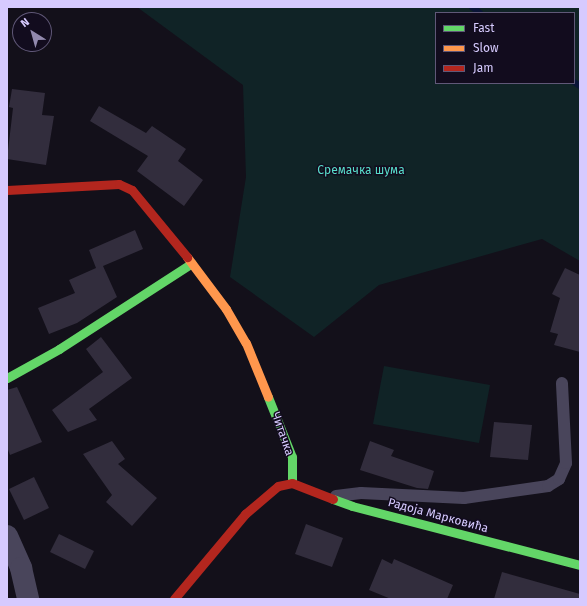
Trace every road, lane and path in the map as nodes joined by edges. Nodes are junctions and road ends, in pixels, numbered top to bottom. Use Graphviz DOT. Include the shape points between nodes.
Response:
graph roads {
  1 [pos="7,190"];
  2 [pos="192,263"];
  3 [pos="7,378"];
  4 [pos="562,383"];
  5 [pos="292,483"];
  6 [pos="330,498"];
  7 [pos="7,536"];
  8 [pos="580,565"];
  9 [pos="28,599"];
  10 [pos="174,599"];
  1 -- 2 [label="street, Читачка" via="119,184 132,190"];
  2 -- 3 [label="street" via="59,349"];
  2 -- 5 [label="street, Читачка" via="226,309 246,343 292,457"];
  4 -- 6 [label="lane" via="566,464 559,479 548,486 464,498 361,493"];
  5 -- 6 [label="street, Радоја Марковића"];
  5 -- 10 [label="street" via="278,486 245,514"];
  6 -- 8 [label="street, Радоја Марковића" via="352,506"];
  7 -- 9 [label="street" via="21,568"];
}
